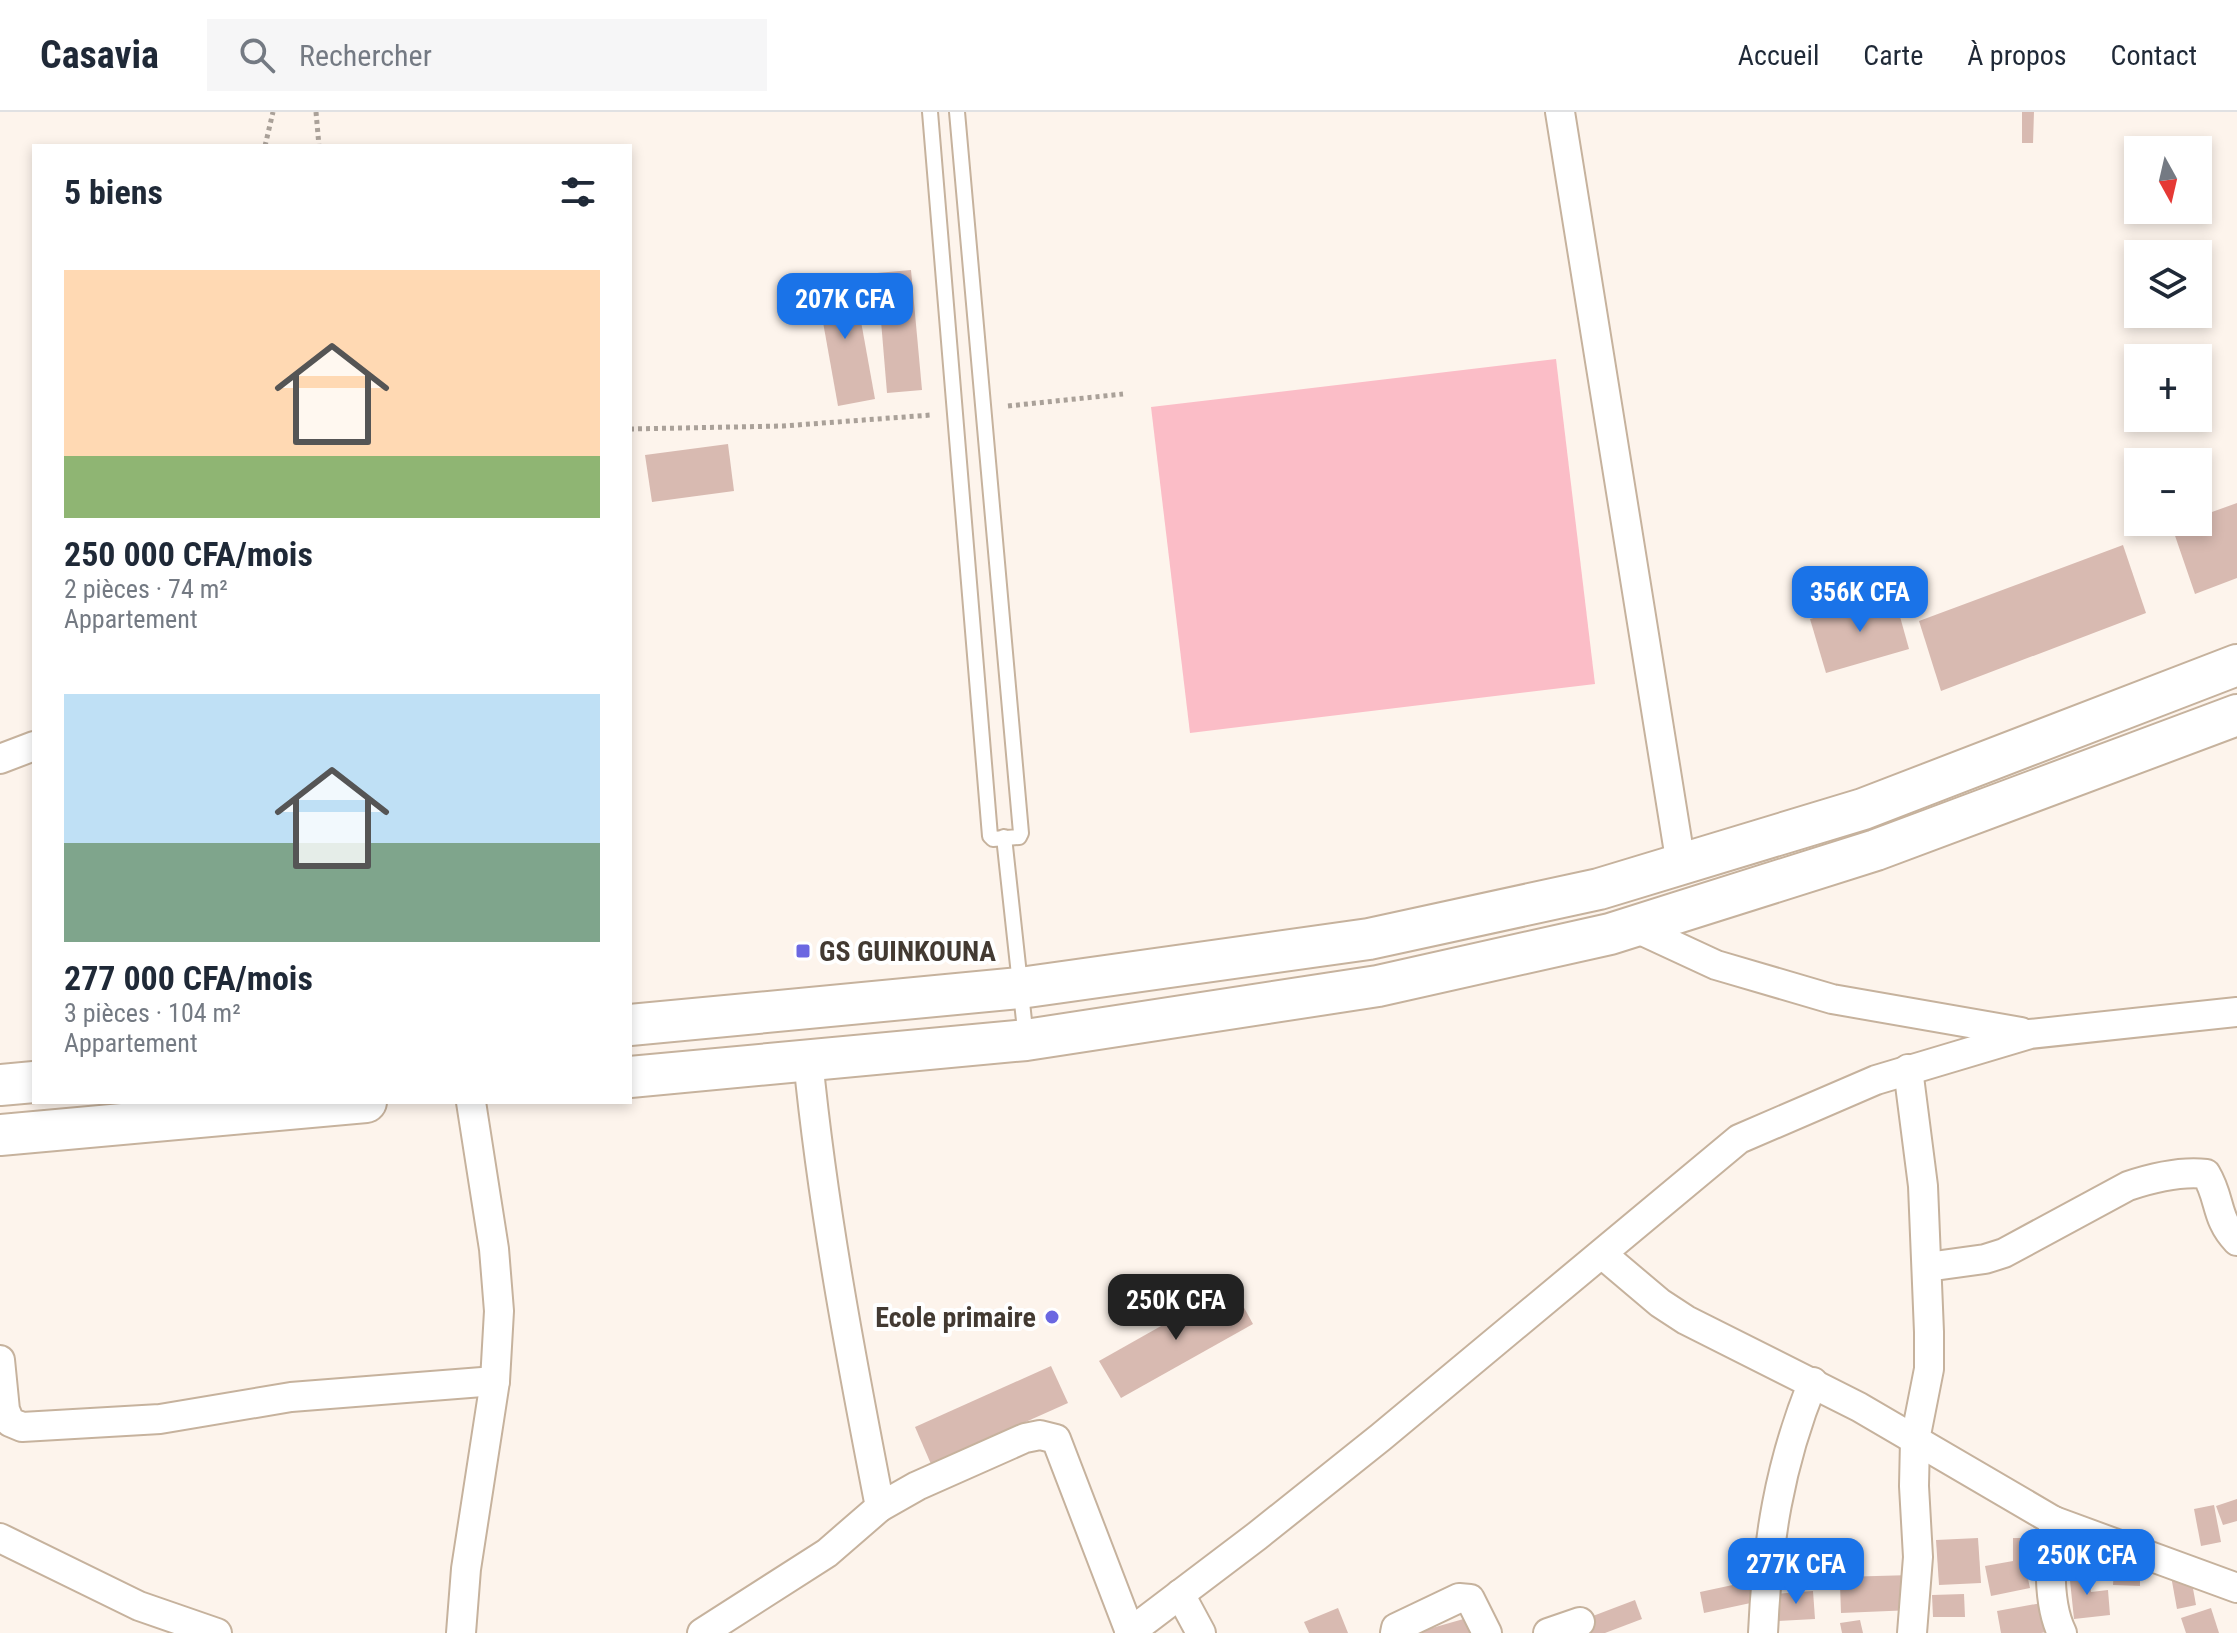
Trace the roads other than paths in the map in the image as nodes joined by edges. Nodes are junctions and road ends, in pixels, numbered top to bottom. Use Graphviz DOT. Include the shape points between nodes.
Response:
graph roads {
  1 [pos="930,112"];
  2 [pos="957,112"];
  3 [pos="1560,112"];
  4 [pos="2237,665"];
  5 [pos="2161,695"];
  6 [pos="2237,715"];
  7 [pos="2183,736"];
  8 [pos="32,747"];
  9 [pos="0,759"];
  10 [pos="1004,837"];
  11 [pos="1681,865"];
  12 [pos="1634,927"];
  13 [pos="1020,988"];
  14 [pos="2237,1012"];
  15 [pos="632,1025"];
  16 [pos="2030,1034"];
  17 [pos="1026,1040"];
  18 [pos="808,1059"];
  19 [pos="1908,1069"];
  20 [pos="632,1077"];
  21 [pos="32,1082"];
  22 [pos="0,1085"];
  23 [pos="344,1104"];
  24 [pos="471,1104"];
  25 [pos="0,1135"];
  26 [pos="2237,1241"];
  27 [pos="1602,1254"];
  28 [pos="1927,1267"];
  29 [pos="0,1360"];
  30 [pos="495,1381"];
  31 [pos="1813,1382"];
  32 [pos="1915,1440"];
  33 [pos="880,1507"];
  34 [pos="2054,1521"];
  35 [pos="0,1538"];
  36 [pos="2237,1588"];
  37 [pos="1180,1594"];
  38 [pos="139,1620"];
  39 [pos="1580,1622"];
  40 [pos="217,1633"];
  41 [pos="461,1633"];
  42 [pos="702,1633"];
  43 [pos="1130,1633"];
  44 [pos="1201,1633"];
  45 [pos="1395,1633"];
  46 [pos="1487,1633"];
  47 [pos="1548,1633"];
  48 [pos="1763,1633"];
  49 [pos="1912,1633"];
  50 [pos="2062,1633"];
  1 -- 10 [label="lane" via="990,836"];
  2 -- 10 [label="lane" via="1021,833"];
  3 -- 11 [label="street"];
  4 -- 5 [label="street"];
  5 -- 7 [label="street"];
  5 -- 11 [label="street" via="1863,809"];
  6 -- 7 [label="street"];
  7 -- 12 [label="street" via="1876,850"];
  8 -- 9 [label="street"];
  10 -- 13 [label="lane"];
  11 -- 13 [label="street" via="1599,889 1369,939"];
  12 -- 16 [label="street" via="1716,965 1832,999"];
  12 -- 17 [label="street" via="1378,986"];
  13 -- 15 [label="street"];
  13 -- 17 [label="lane"];
  14 -- 16 [label="street"];
  16 -- 19 [label="street"];
  17 -- 18 [label="street"];
  18 -- 20 [label="street"];
  18 -- 33 [label="street" via="836,1282"];
  19 -- 27 [label="street" via="1739,1139"];
  19 -- 28 [label="street"];
  21 -- 22 [label="street"];
  23 -- 25 [label="street"];
  24 -- 30 [label="street" via="494,1249 499,1311"];
  26 -- 28 [label="street" via="2221,1223 2206,1174 2194,1172 2128,1186 2004,1253"];
  27 -- 31 [label="street" via="1686,1320"];
  27 -- 37 [label="street"];
  28 -- 32 [label="street" via="1929,1369"];
  29 -- 30 [label="street" via="5,1410 10,1422 22,1427 160,1419 291,1397"];
  30 -- 41 [label="street"];
  31 -- 32 [label="street"];
  31 -- 48 [label="street" via="1794,1429 1770,1534"];
  32 -- 34 [label="street"];
  32 -- 49 [label="street" via="1918,1557"];
  33 -- 42 [label="street" via="827,1553"];
  33 -- 43 [label="street" via="1025,1438 1056,1439"];
  34 -- 36 [label="street"];
  34 -- 50 [label="street" via="2050,1554"];
  35 -- 38 [label="street"];
  37 -- 43 [label="street"];
  37 -- 44 [label="street"];
  38 -- 40 [label="street"];
  39 -- 47 [label="street"];
  45 -- 46 [label="street" via="1459,1598 1470,1599"];
}
